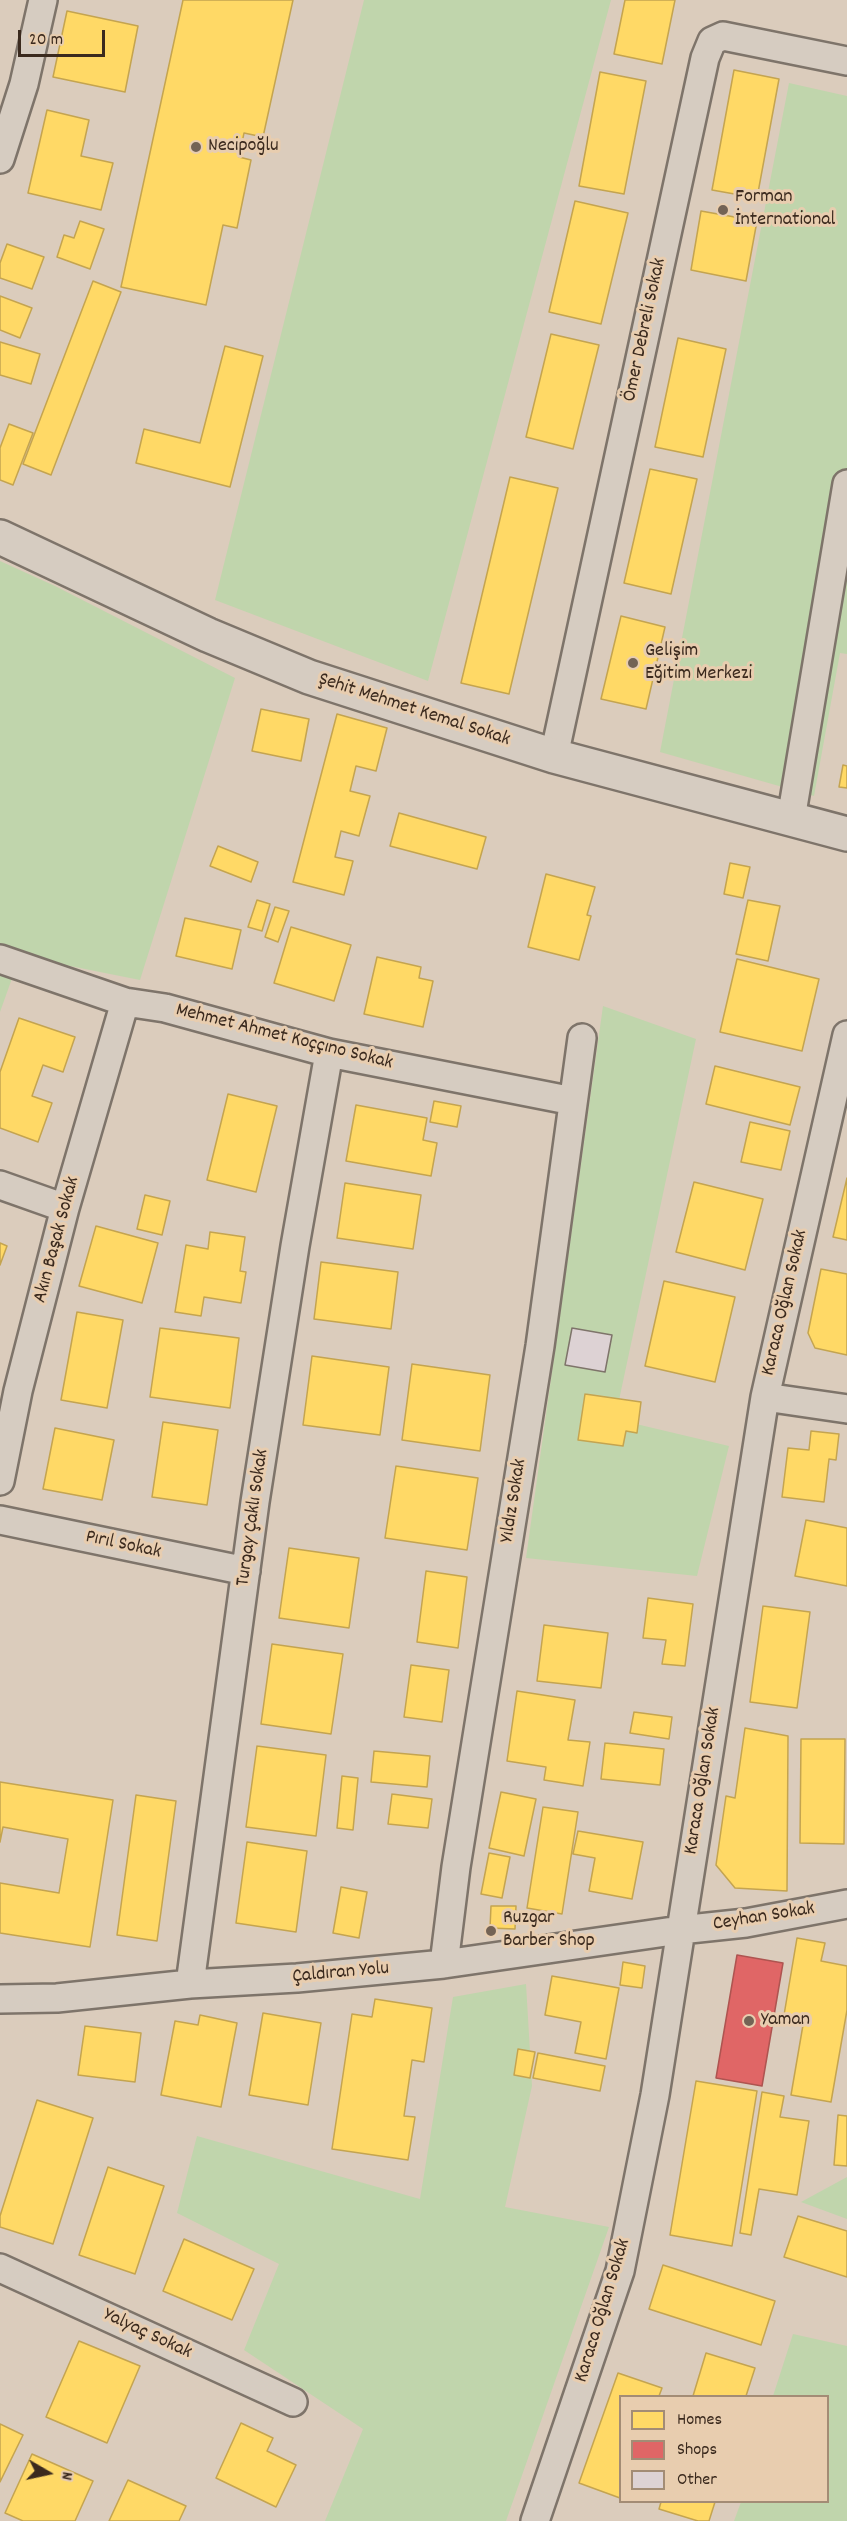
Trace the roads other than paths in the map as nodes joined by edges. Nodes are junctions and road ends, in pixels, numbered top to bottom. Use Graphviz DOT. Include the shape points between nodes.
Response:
graph roads {
  1 [pos="43,0"];
  2 [pos="847,61"];
  3 [pos="0,159"];
  4 [pos="847,484"];
  5 [pos="0,537"];
  6 [pos="554,756"];
  7 [pos="791,819"];
  8 [pos="847,834"];
  9 [pos="0,959"];
  10 [pos="125,1002"];
  11 [pos="847,1035"];
  12 [pos="582,1038"];
  13 [pos="329,1053"];
  14 [pos="573,1101"];
  15 [pos="837,1132"];
  16 [pos="0,1185"];
  17 [pos="65,1208"];
  18 [pos="765,1397"];
  19 [pos="847,1409"];
  20 [pos="0,1481"];
  21 [pos="0,1520"];
  22 [pos="246,1572"];
  23 [pos="847,1904"];
  24 [pos="680,1929"];
  25 [pos="444,1964"];
  26 [pos="190,1984"];
  27 [pos="0,1999"];
  28 [pos="0,2268"];
  29 [pos="293,2402"];
  30 [pos="535,2521"];
  1 -- 3 [label="street" via="24,84"];
  2 -- 6 [label="street, Ömer Debreli Sokak" via="723,36 712,41 705,58"];
  4 -- 7 [label="street"];
  5 -- 6 [label="street, Şehit Mehmet Kemal Sokak" via="207,636 309,677"];
  6 -- 7 [label="street, Şehit Mehmet Kemal Sokak"];
  7 -- 8 [label="street, Şehit Mehmet Kemal Sokak"];
  9 -- 10 [label="street, Mehmet Ahmet Koççıno Sokak"];
  10 -- 13 [label="street, Mehmet Ahmet Koççıno Sokak" via="165,1008"];
  10 -- 17 [label="street, Akın Başak Sokak"];
  11 -- 15 [label="street, Karaca Oğlan Sokak"];
  12 -- 14 [label="street, Yıldız Sokak"];
  13 -- 14 [label="street, Mehmet Ahmet Koççıno Sokak"];
  13 -- 22 [label="street, Turgay Çaklı Sokak" via="291,1269"];
  14 -- 25 [label="street, Yıldız Sokak" via="540,1346 456,1867"];
  15 -- 18 [label="street, Karaca Oğlan Sokak"];
  16 -- 17 [label="street"];
  17 -- 20 [label="street, Akın Başak Sokak" via="18,1390"];
  18 -- 19 [label="street"];
  18 -- 24 [label="street, Karaca Oğlan Sokak"];
  21 -- 22 [label="street, Pırıl Sokak"];
  22 -- 26 [label="street, Turgay Çaklı Sokak"];
  23 -- 24 [label="street, Ceyhan Sokak" via="746,1923"];
  24 -- 25 [label="street, Çaldıran Yolu"];
  24 -- 30 [label="street, Karaca Oğlan Sokak" via="655,2095 620,2271"];
  25 -- 26 [label="street, Çaldıran Yolu"];
  26 -- 27 [label="street, Çaldıran Yolu" via="57,1998"];
  28 -- 29 [label="street, Yalyaç Sokak"];
}
